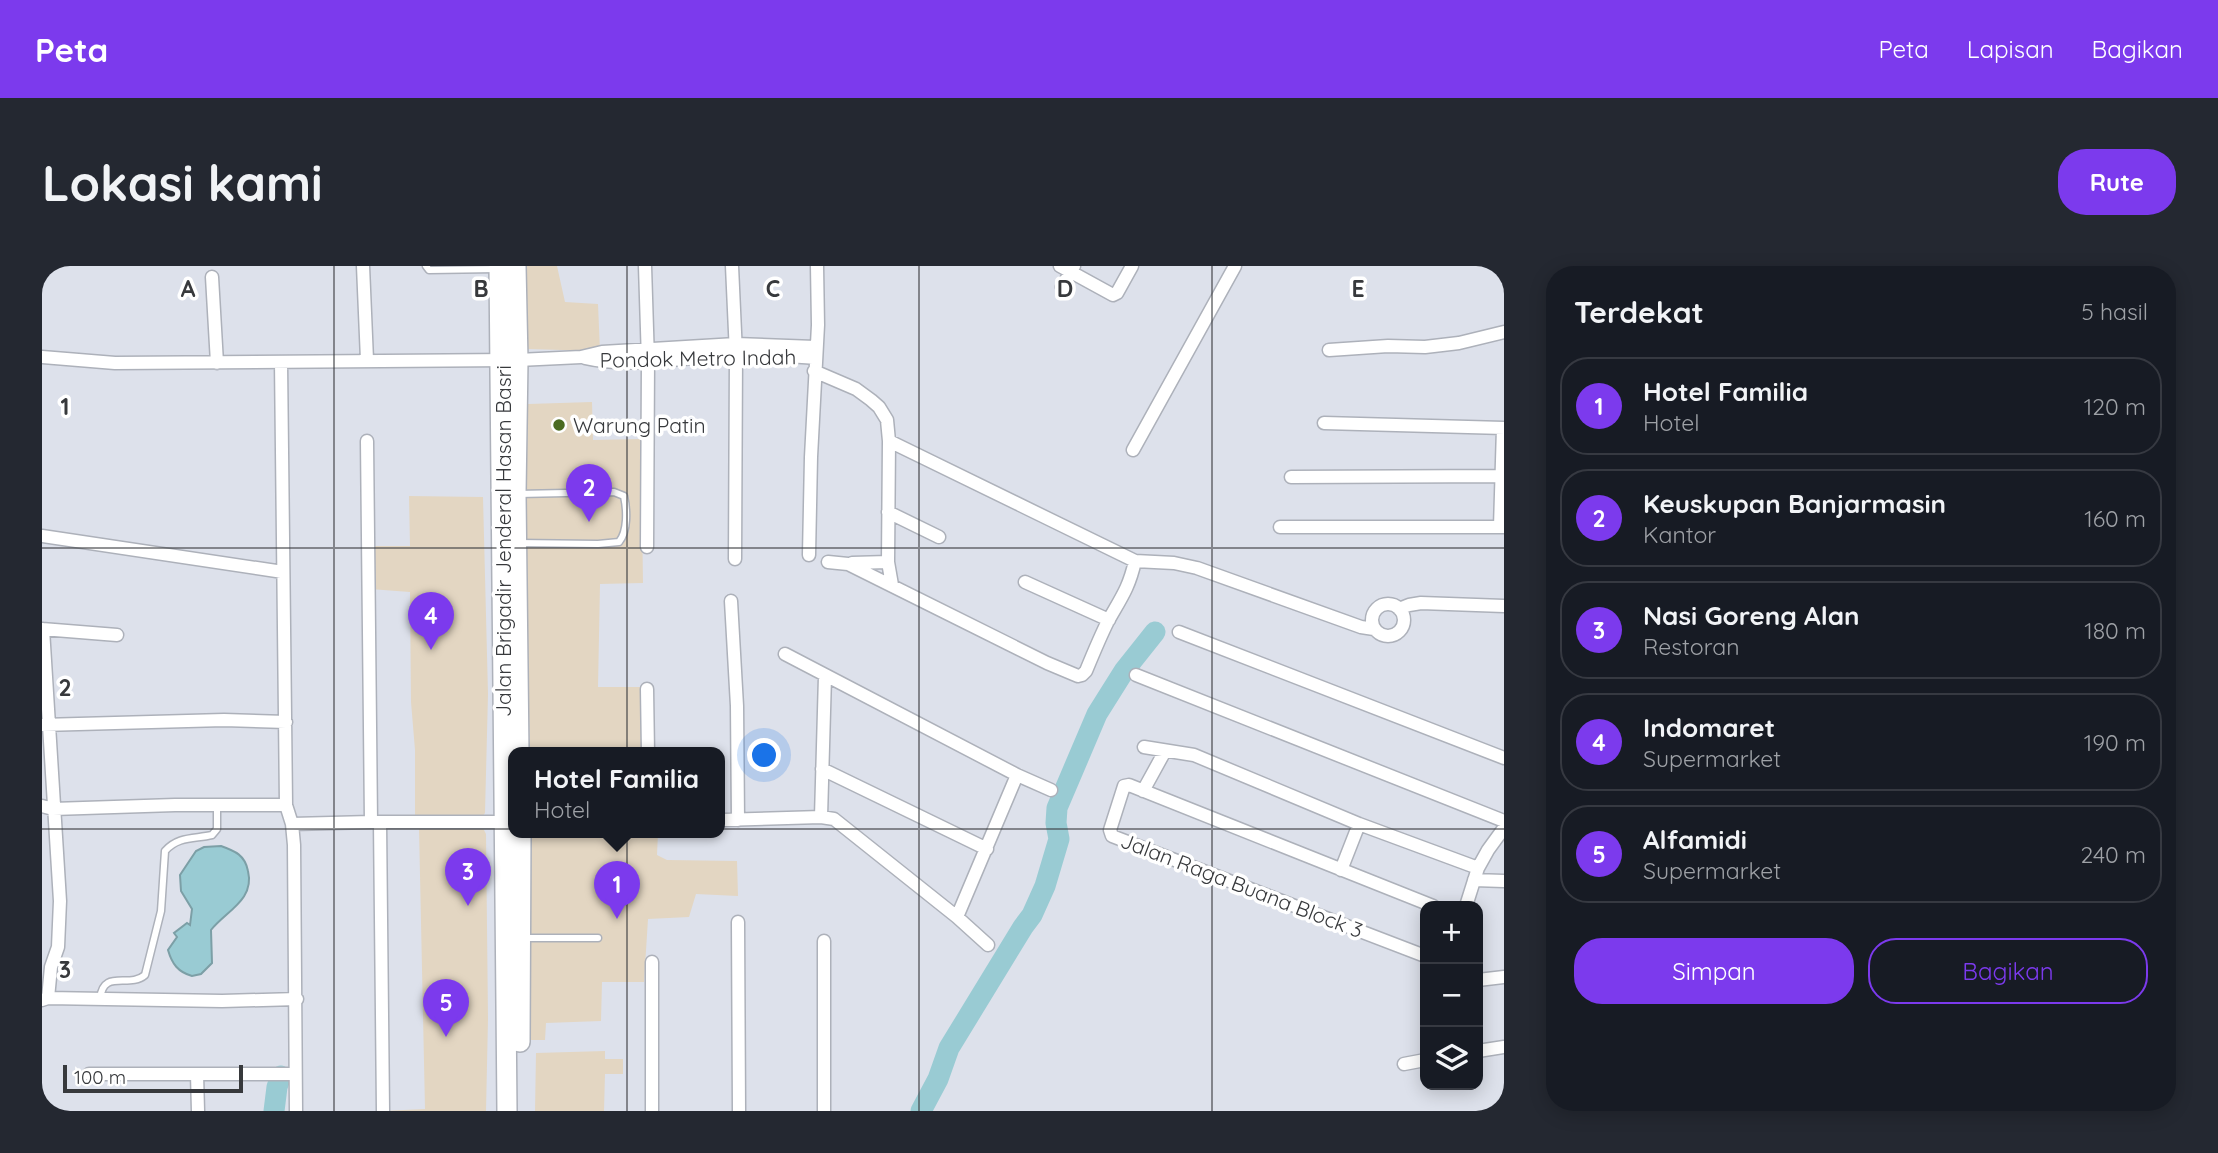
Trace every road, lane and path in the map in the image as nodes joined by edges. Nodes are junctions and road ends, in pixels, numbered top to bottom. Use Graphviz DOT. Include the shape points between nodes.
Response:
graph roads {
  1 [pos="363,266"];
  2 [pos="426,266"];
  3 [pos="645,266"];
  4 [pos="733,266"];
  5 [pos="817,266"];
  6 [pos="1132,266"];
  7 [pos="1235,266"];
  8 [pos="505,267"];
  9 [pos="1068,268"];
  10 [pos="212,277"];
  11 [pos="1062,287"];
  12 [pos="1504,332"];
  13 [pos="736,349"];
  14 [pos="1328,350"];
  15 [pos="647,356"];
  16 [pos="42,357"];
  17 [pos="815,359"];
  18 [pos="367,360"];
  19 [pos="510,360"];
  20 [pos="281,362"];
  21 [pos="217,363"];
  22 [pos="1324,423"];
  23 [pos="510,428"];
  24 [pos="1504,428"];
  25 [pos="367,441"];
  26 [pos="889,442"];
  27 [pos="1133,450"];
  28 [pos="1503,476"];
  29 [pos="1291,477"];
  30 [pos="516,494"];
  31 [pos="888,512"];
  32 [pos="1280,527"];
  33 [pos="1502,527"];
  34 [pos="42,536"];
  35 [pos="939,537"];
  36 [pos="517,543"];
  37 [pos="647,547"];
  38 [pos="809,555"];
  39 [pos="735,559"];
  40 [pos="1135,561"];
  41 [pos="828,562"];
  42 [pos="888,562"];
  43 [pos="848,564"];
  44 [pos="283,572"];
  45 [pos="1025,582"];
  46 [pos="892,585"];
  47 [pos="731,601"];
  48 [pos="1504,606"];
  49 [pos="1399,609"];
  50 [pos="1109,620"];
  51 [pos="42,629"];
  52 [pos="1374,629"];
  53 [pos="1179,632"];
  54 [pos="117,635"];
  55 [pos="785,654"];
  56 [pos="510,660"];
  57 [pos="1136,675"];
  58 [pos="825,676"];
  59 [pos="647,689"];
  60 [pos="286,722"];
  61 [pos="45,726"];
  62 [pos="512,747"];
  63 [pos="518,747"];
  64 [pos="648,747"];
  65 [pos="1144,747"];
  66 [pos="1165,751"];
  67 [pos="1504,758"];
  68 [pos="822,769"];
  69 [pos="1017,775"];
  70 [pos="1051,790"];
  71 [pos="1143,791"];
  72 [pos="217,805"];
  73 [pos="286,805"];
  74 [pos="47,807"];
  75 [pos="821,817"];
  76 [pos="725,820"];
  77 [pos="738,820"];
  78 [pos="1504,821"];
  79 [pos="375,822"];
  80 [pos="292,824"];
  81 [pos="1359,824"];
  82 [pos="508,828"];
  83 [pos="1504,828"];
  84 [pos="513,838"];
  85 [pos="987,849"];
  86 [pos="1340,870"];
  87 [pos="1476,874"];
  88 [pos="1504,881"];
  89 [pos="1420,901"];
  90 [pos="1468,901"];
  91 [pos="957,917"];
  92 [pos="738,922"];
  93 [pos="516,929"];
  94 [pos="598,938"];
  95 [pos="824,942"];
  96 [pos="988,945"];
  97 [pos="1420,954"];
  98 [pos="652,962"];
  99 [pos="1504,977"];
  100 [pos="1483,980"];
  101 [pos="45,999"];
  102 [pos="100,999"];
  103 [pos="297,999"];
  104 [pos="1504,1046"];
  105 [pos="1483,1050"];
  106 [pos="1420,1061"];
  107 [pos="1404,1064"];
  108 [pos="513,1067"];
  109 [pos="89,1074"];
  110 [pos="197,1074"];
  111 [pos="295,1074"];
  112 [pos="198,1111"];
  113 [pos="296,1111"];
  114 [pos="383,1111"];
  115 [pos="507,1111"];
  116 [pos="520,1111"];
  117 [pos="652,1111"];
  118 [pos="739,1111"];
  119 [pos="824,1111"];
  1 -- 18 [label="street"];
  2 -- 8 [label="lane" via="441,271"];
  3 -- 15 [label="street"];
  4 -- 13 [label="street"];
  5 -- 17 [label="street"];
  6 -- 9 [label="street" via="1113,295"];
  7 -- 27 [label="street"];
  8 -- 19 [label="highway, Jalan Brigadir Jenderal Hasan Basri"];
  9 -- 11 [label="street"];
  10 -- 21 [label="street"];
  12 -- 14 [label="street" via="1425,347"];
  13 -- 15 [label="street, Pondok Metro Indah"];
  13 -- 17 [label="street, Pondok Metro Indah"];
  13 -- 39 [label="street"];
  15 -- 19 [label="street, Pondok Metro Indah" via="600,362 581,358"];
  15 -- 37 [label="street"];
  16 -- 21 [label="street, Pondok Metro Indah"];
  17 -- 26 [label="street" via="879,407 887,420"];
  17 -- 38 [label="street"];
  18 -- 19 [label="street, Pondok Metro Indah"];
  18 -- 20 [label="street, Pondok Metro Indah"];
  19 -- 23 [label="highway, Jalan Brigadir Jenderal Hasan Basri"];
  20 -- 21 [label="street, Pondok Metro Indah"];
  20 -- 44 [label="street"];
  22 -- 24 [label="street"];
  23 -- 30 [label="highway, Jalan Brigadir Jenderal Hasan Basri"];
  23 -- 56 [label="highway, Jalan Brigadir Jenderal Hasan Basri"];
  24 -- 28 [label="street"];
  25 -- 79 [label="street"];
  26 -- 31 [label="street"];
  26 -- 40 [label="street"];
  28 -- 29 [label="street"];
  28 -- 33 [label="street"];
  30 -- 36 [label="highway, Jalan Brigadir Jenderal Hasan Basri"];
  30 -- 36 [label="lane" via="614,492 624,496 626,506 619,542"];
  31 -- 35 [label="street"];
  31 -- 42 [label="street"];
  32 -- 33 [label="street"];
  34 -- 44 [label="street"];
  36 -- 56 [label="highway, Jalan Brigadir Jenderal Hasan Basri"];
  40 -- 50 [label="street" via="1130,584"];
  40 -- 52 [label="street" via="1197,568"];
  41 -- 43 [label="street"];
  42 -- 43 [label="street"];
  42 -- 46 [label="street"];
  43 -- 46 [label="street"];
  44 -- 60 [label="street"];
  45 -- 50 [label="street"];
  46 -- 50 [label="street" via="1078,676 1086,671"];
  47 -- 77 [label="street"];
  48 -- 49 [label="street" via="1420,603"];
  49 -- 52 [label="street" via="1390,604 1380,606 1373,614"];
  49 -- 52 [label="street" via="1404,618 1398,632 1388,636"];
  51 -- 54 [label="street"];
  51 -- 61 [label="street"];
  53 -- 67 [label="street"];
  55 -- 58 [label="street"];
  56 -- 62 [label="highway, Jalan Brigadir Jenderal Hasan Basri"];
  56 -- 63 [label="highway, Jalan Brigadir Jenderal Hasan Basri"];
  57 -- 78 [label="street"];
  58 -- 68 [label="street"];
  58 -- 69 [label="street"];
  59 -- 64 [label="street"];
  60 -- 61 [label="street" via="169,720"];
  60 -- 73 [label="street"];
  61 -- 74 [label="street"];
  65 -- 66 [label="street"];
  66 -- 71 [label="street"];
  66 -- 81 [label="street" via="1194,755"];
  68 -- 75 [label="street"];
  68 -- 85 [label="street"];
  69 -- 70 [label="street"];
  69 -- 85 [label="street"];
  71 -- 86 [label="street"];
  71 -- 97 [label="street, Jalan Raga Buana Block 3" via="1124,786 1112,836"];
  72 -- 73 [label="street"];
  72 -- 74 [label="street"];
  72 -- 102 [label="lane" via="212,835 179,840 165,851 161,911 145,975 138,980 107,982"];
  73 -- 80 [label="street"];
  74 -- 101 [label="street" via="60,901 58,947"];
  75 -- 77 [label="street"];
  75 -- 91 [label="street" via="834,819"];
  76 -- 77 [label="street"];
  79 -- 80 [label="street"];
  79 -- 82 [label="street"];
  79 -- 114 [label="street"];
  80 -- 103 [label="street"];
  81 -- 86 [label="street"];
  81 -- 87 [label="street"];
  83 -- 87 [label="street"];
  84 -- 93 [label="highway, Jalan Brigadir Jenderal Hasan Basri"];
  85 -- 91 [label="street"];
  86 -- 89 [label="street"];
  87 -- 88 [label="street"];
  87 -- 90 [label="street"];
  91 -- 96 [label="street"];
  92 -- 118 [label="street"];
  93 -- 94 [label="lane"];
  93 -- 108 [label="highway, Jalan Brigadir Jenderal Hasan Basri"];
  95 -- 119 [label="street"];
  98 -- 117 [label="street"];
  99 -- 100 [label="street"];
  101 -- 102 [label="street"];
  102 -- 103 [label="street"];
  103 -- 111 [label="street"];
  104 -- 105 [label="street"];
  106 -- 107 [label="street"];
  108 -- 115 [label="highway, Jalan Brigadir Jenderal Hasan Basri"];
  108 -- 116 [label="highway, Jalan Brigadir Jenderal Hasan Basri"];
  109 -- 110 [label="street"];
  110 -- 111 [label="street"];
  110 -- 112 [label="street"];
  111 -- 113 [label="street"];
}
